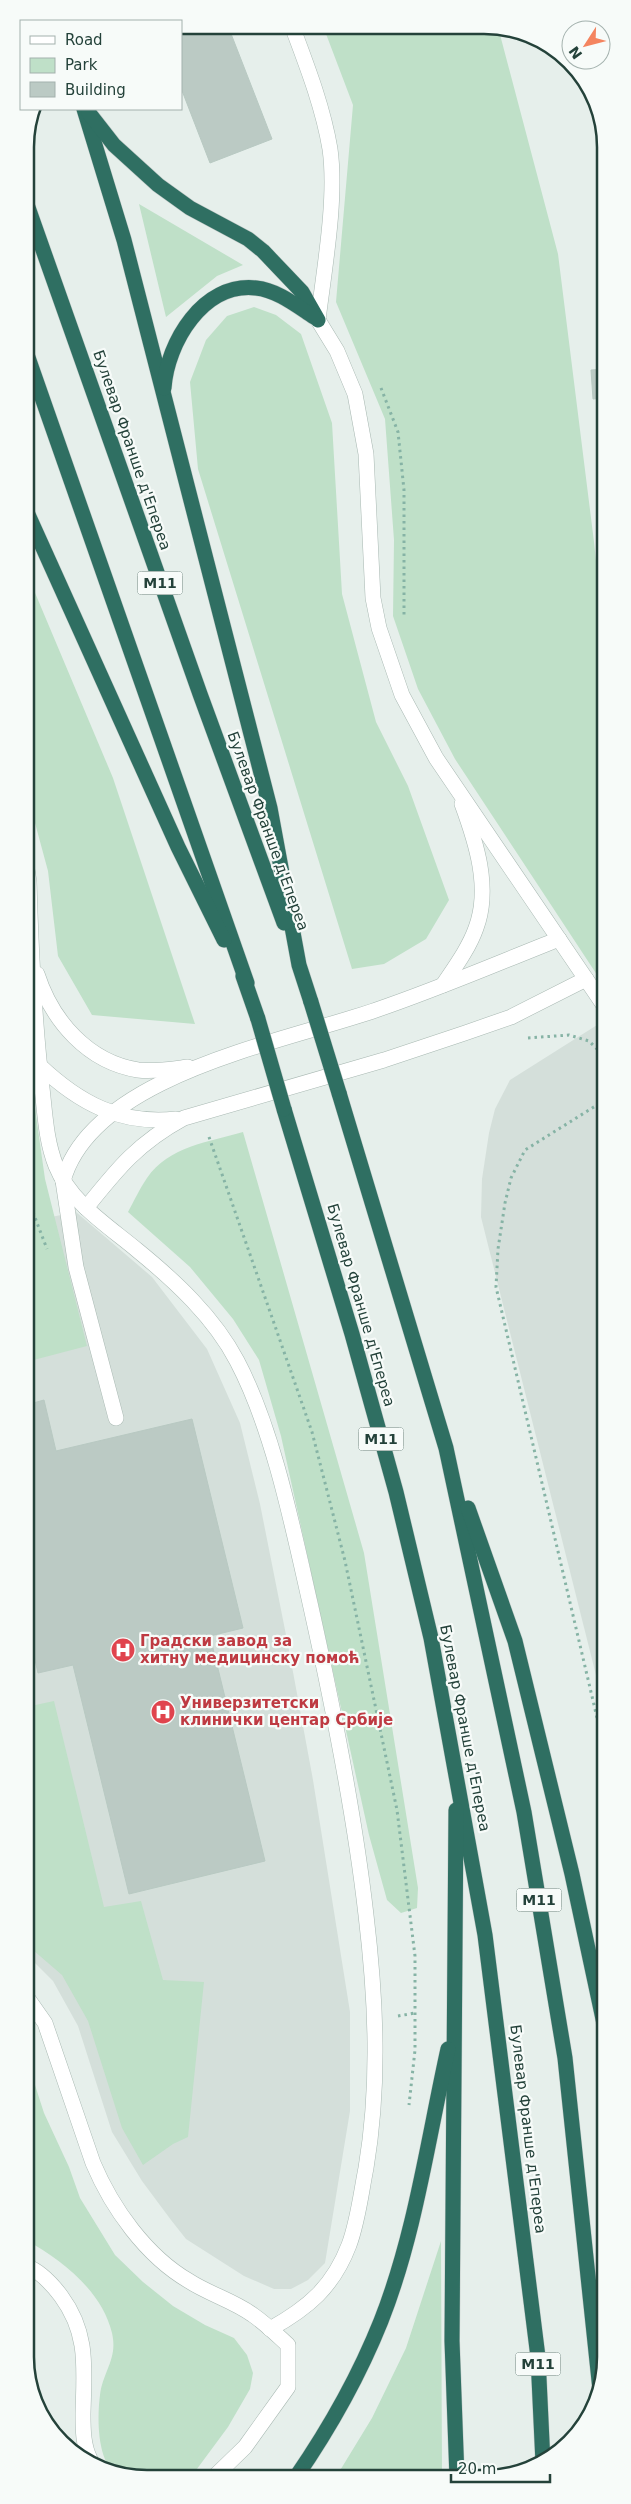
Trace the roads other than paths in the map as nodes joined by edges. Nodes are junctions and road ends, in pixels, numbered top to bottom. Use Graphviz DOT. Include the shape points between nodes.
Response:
graph roads {
  1 [pos="295,34"];
  2 [pos="85,110"];
  3 [pos="86,110"];
  4 [pos="34,224"];
  5 [pos="318,320"];
  6 [pos="34,375"];
  7 [pos="164,397"];
  8 [pos="34,528"];
  9 [pos="455,784"];
  10 [pos="559,939"];
  11 [pos="34,962"];
  12 [pos="299,965"];
  13 [pos="586,979"];
  14 [pos="247,984"];
  15 [pos="443,985"];
  16 [pos="34,987"];
  17 [pos="597,995"];
  18 [pos="39,1065"];
  19 [pos="195,1067"];
  20 [pos="111,1114"];
  21 [pos="184,1118"];
  22 [pos="63,1181"];
  23 [pos="86,1208"];
  24 [pos="67,1216"];
  25 [pos="116,1418"];
  26 [pos="446,1448"];
  27 [pos="456,1774"];
  28 [pos="597,1991"];
  29 [pos="34,2007"];
  30 [pos="454,2018"];
  31 [pos="34,2269"];
  32 [pos="270,2329"];
  33 [pos="597,2362"];
  34 [pos="89,2454"];
  35 [pos="543,2454"];
  36 [pos="221,2470"];
  37 [pos="301,2470"];
  38 [pos="457,2470"];
  1 -- 5 [label="street" via="325,124 330,152 328,227"];
  2 -- 7 [label="highway" via="124,240"];
  3 -- 5 [label="highway" via="114,146 158,185 263,251 302,292"];
  4 -- 12 [label="highway, Булевар Франше д'Епереа / M11"];
  5 -- 7 [label="highway" via="293,303 257,288 234,290 217,298 194,315 177,338 165,375"];
  5 -- 9 [label="street" via="347,374 362,425 370,570 379,628 406,702 436,758"];
  6 -- 14 [label="highway, M11"];
  7 -- 12 [label="highway" via="270,808"];
  8 -- 14 [label="highway" via="178,846"];
  9 -- 10 [label="street"];
  9 -- 15 [label="street" via="474,839 484,896 476,928"];
  10 -- 13 [label="street"];
  10 -- 15 [label="street"];
  11 -- 19 [label="street" via="51,1004 68,1030 84,1046 108,1060 140,1070"];
  12 -- 26 [label="highway, M11, bridge"];
  13 -- 17 [label="street"];
  13 -- 21 [label="street" via="511,1017 465,1033"];
  14 -- 27 [label="highway, Булевар Франше д'Епереа / M11, bridge" via="396,1492 431,1638"];
  15 -- 19 [label="street" via="376,1010"];
  16 -- 18 [label="street"];
  18 -- 20 [label="street" via="71,1092"];
  18 -- 22 [label="street" via="50,1146"];
  19 -- 20 [label="street"];
  20 -- 21 [label="street" via="144,1120"];
  20 -- 22 [label="street" via="95,1126 73,1153"];
  21 -- 23 [label="street" via="142,1144 113,1173"];
  22 -- 23 [label="street"];
  22 -- 24 [label="street"];
  23 -- 24 [label="street"];
  23 -- 32 [label="street" via="166,1274 206,1316 236,1359 247,1384 275,1464 300,1557 360,1862 376,2028 373,2117 363,2185 350,2243 329,2284 301,2312"];
  24 -- 25 [label="street" via="76,1267"];
  26 -- 28 [label="highway" via="515,1641"];
  26 -- 33 [label="highway, M11" via="524,1812 565,2058"];
  27 -- 30 [label="highway"];
  27 -- 35 [label="highway, Булевар Франше д'Епереа / M11" via="485,1935 508,2102 538,2357"];
  29 -- 32 [label="street" via="46,2023 93,2163 119,2211 158,2259 187,2281 252,2314"];
  30 -- 37 [label="highway" via="406,2240 381,2321 347,2394"];
  30 -- 38 [label="highway" via="452,2341"];
  31 -- 34 [label="street" via="58,2292 77,2323 85,2360 83,2432"];
  32 -- 36 [label="street" via="288,2345 288,2387 245,2447"];
}
